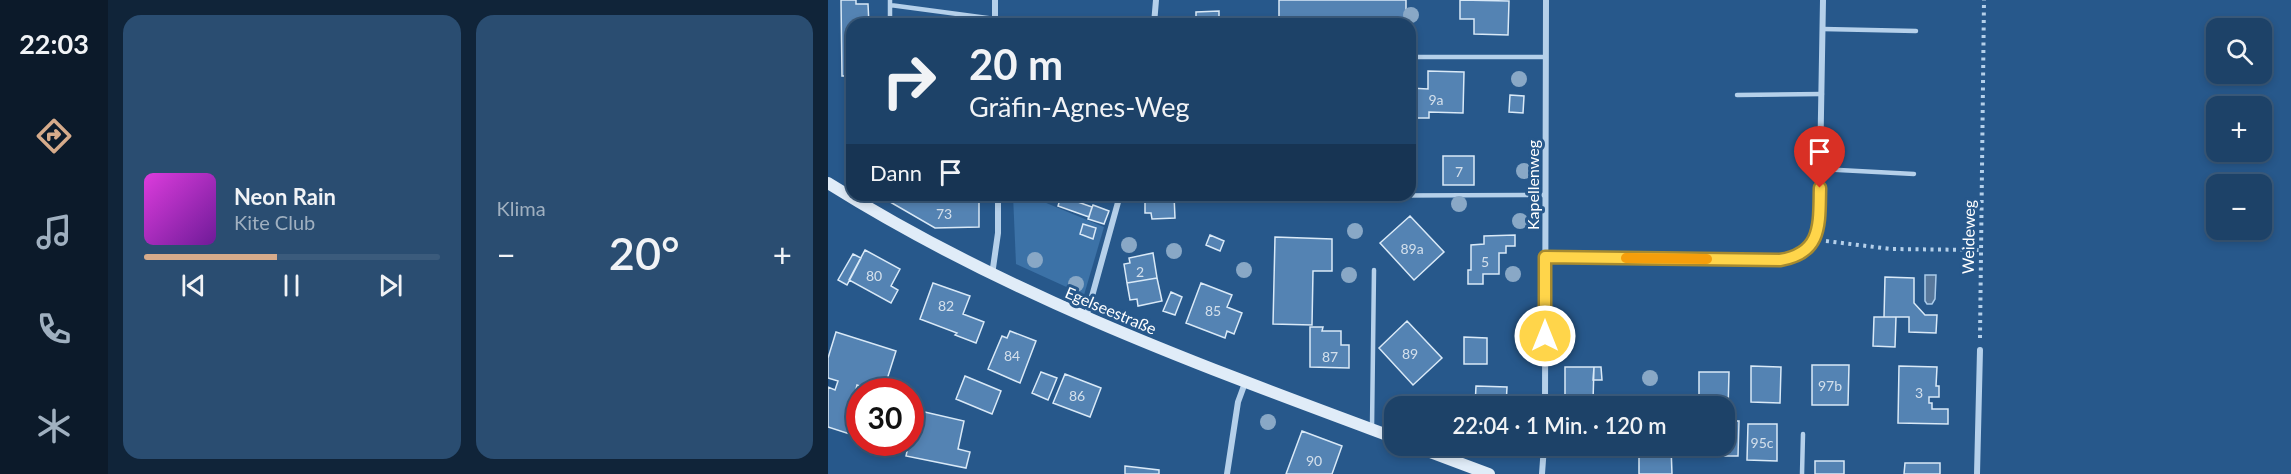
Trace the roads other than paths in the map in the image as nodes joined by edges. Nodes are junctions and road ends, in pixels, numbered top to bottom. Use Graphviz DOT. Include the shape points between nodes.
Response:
graph roads {
  1 [pos="995,0"];
  2 [pos="1156,0"];
  3 [pos="1546,0"];
  4 [pos="1822,0"];
  5 [pos="890,2"];
  6 [pos="890,18"];
  7 [pos="974,18"];
  8 [pos="995,18"];
  9 [pos="1154,18"];
  10 [pos="1823,29"];
  11 [pos="1916,31"];
  12 [pos="1416,57"];
  13 [pos="1546,57"];
  14 [pos="1822,94"];
  15 [pos="1737,95"];
  16 [pos="1820,169"];
  17 [pos="1914,174"];
  18 [pos="828,183"];
  19 [pos="846,192"];
  20 [pos="1416,195"];
  21 [pos="1545,195"];
  22 [pos="860,201"];
  23 [pos="998,201"];
  24 [pos="1118,201"];
  25 [pos="1545,257"];
  26 [pos="1374,270"];
  27 [pos="992,276"];
  28 [pos="1086,318"];
  29 [pos="1980,350"];
  30 [pos="1245,383"];
  31 [pos="1545,396"];
  32 [pos="1372,430"];
  33 [pos="1384,434"];
  34 [pos="1803,434"];
  35 [pos="1441,456"];
  36 [pos="1543,456"];
  37 [pos="1227,474"];
  38 [pos="1489,474"];
  39 [pos="1542,474"];
  40 [pos="1802,474"];
  41 [pos="1977,474"];
  1 -- 8 [label="street"];
  2 -- 9 [label="street"];
  3 -- 13 [label="street, Kapellenweg"];
  4 -- 10 [label="street"];
  5 -- 6 [label="lane"];
  5 -- 7 [label="lane"];
  10 -- 11 [label="lane"];
  10 -- 14 [label="street"];
  12 -- 13 [label="lane"];
  13 -- 21 [label="street, Kapellenweg"];
  14 -- 15 [label="lane"];
  14 -- 16 [label="street"];
  16 -- 17 [label="lane"];
  16 -- 25 [label="street" via="1819,226 1815,240 1794,257"];
  18 -- 19 [label="street, Egelseestraße"];
  20 -- 21 [label="lane"];
  21 -- 25 [label="street, Kapellenweg"];
  22 -- 27 [label="street, Egelseestraße"];
  23 -- 27 [label="street"];
  24 -- 28 [label="street"];
  25 -- 31 [label="street, Kapellenweg"];
  26 -- 32 [label="lane"];
  27 -- 28 [label="street, Egelseestraße"];
  28 -- 30 [label="street, Egelseestraße"];
  29 -- 41 [label="street"];
  30 -- 32 [label="street, Egelseestraße"];
  30 -- 37 [label="street" via="1238,402"];
  32 -- 33 [label="street, Egelseestraße"];
  34 -- 40 [label="lane"];
  35 -- 38 [label="street"];
  36 -- 39 [label="street"];
}
